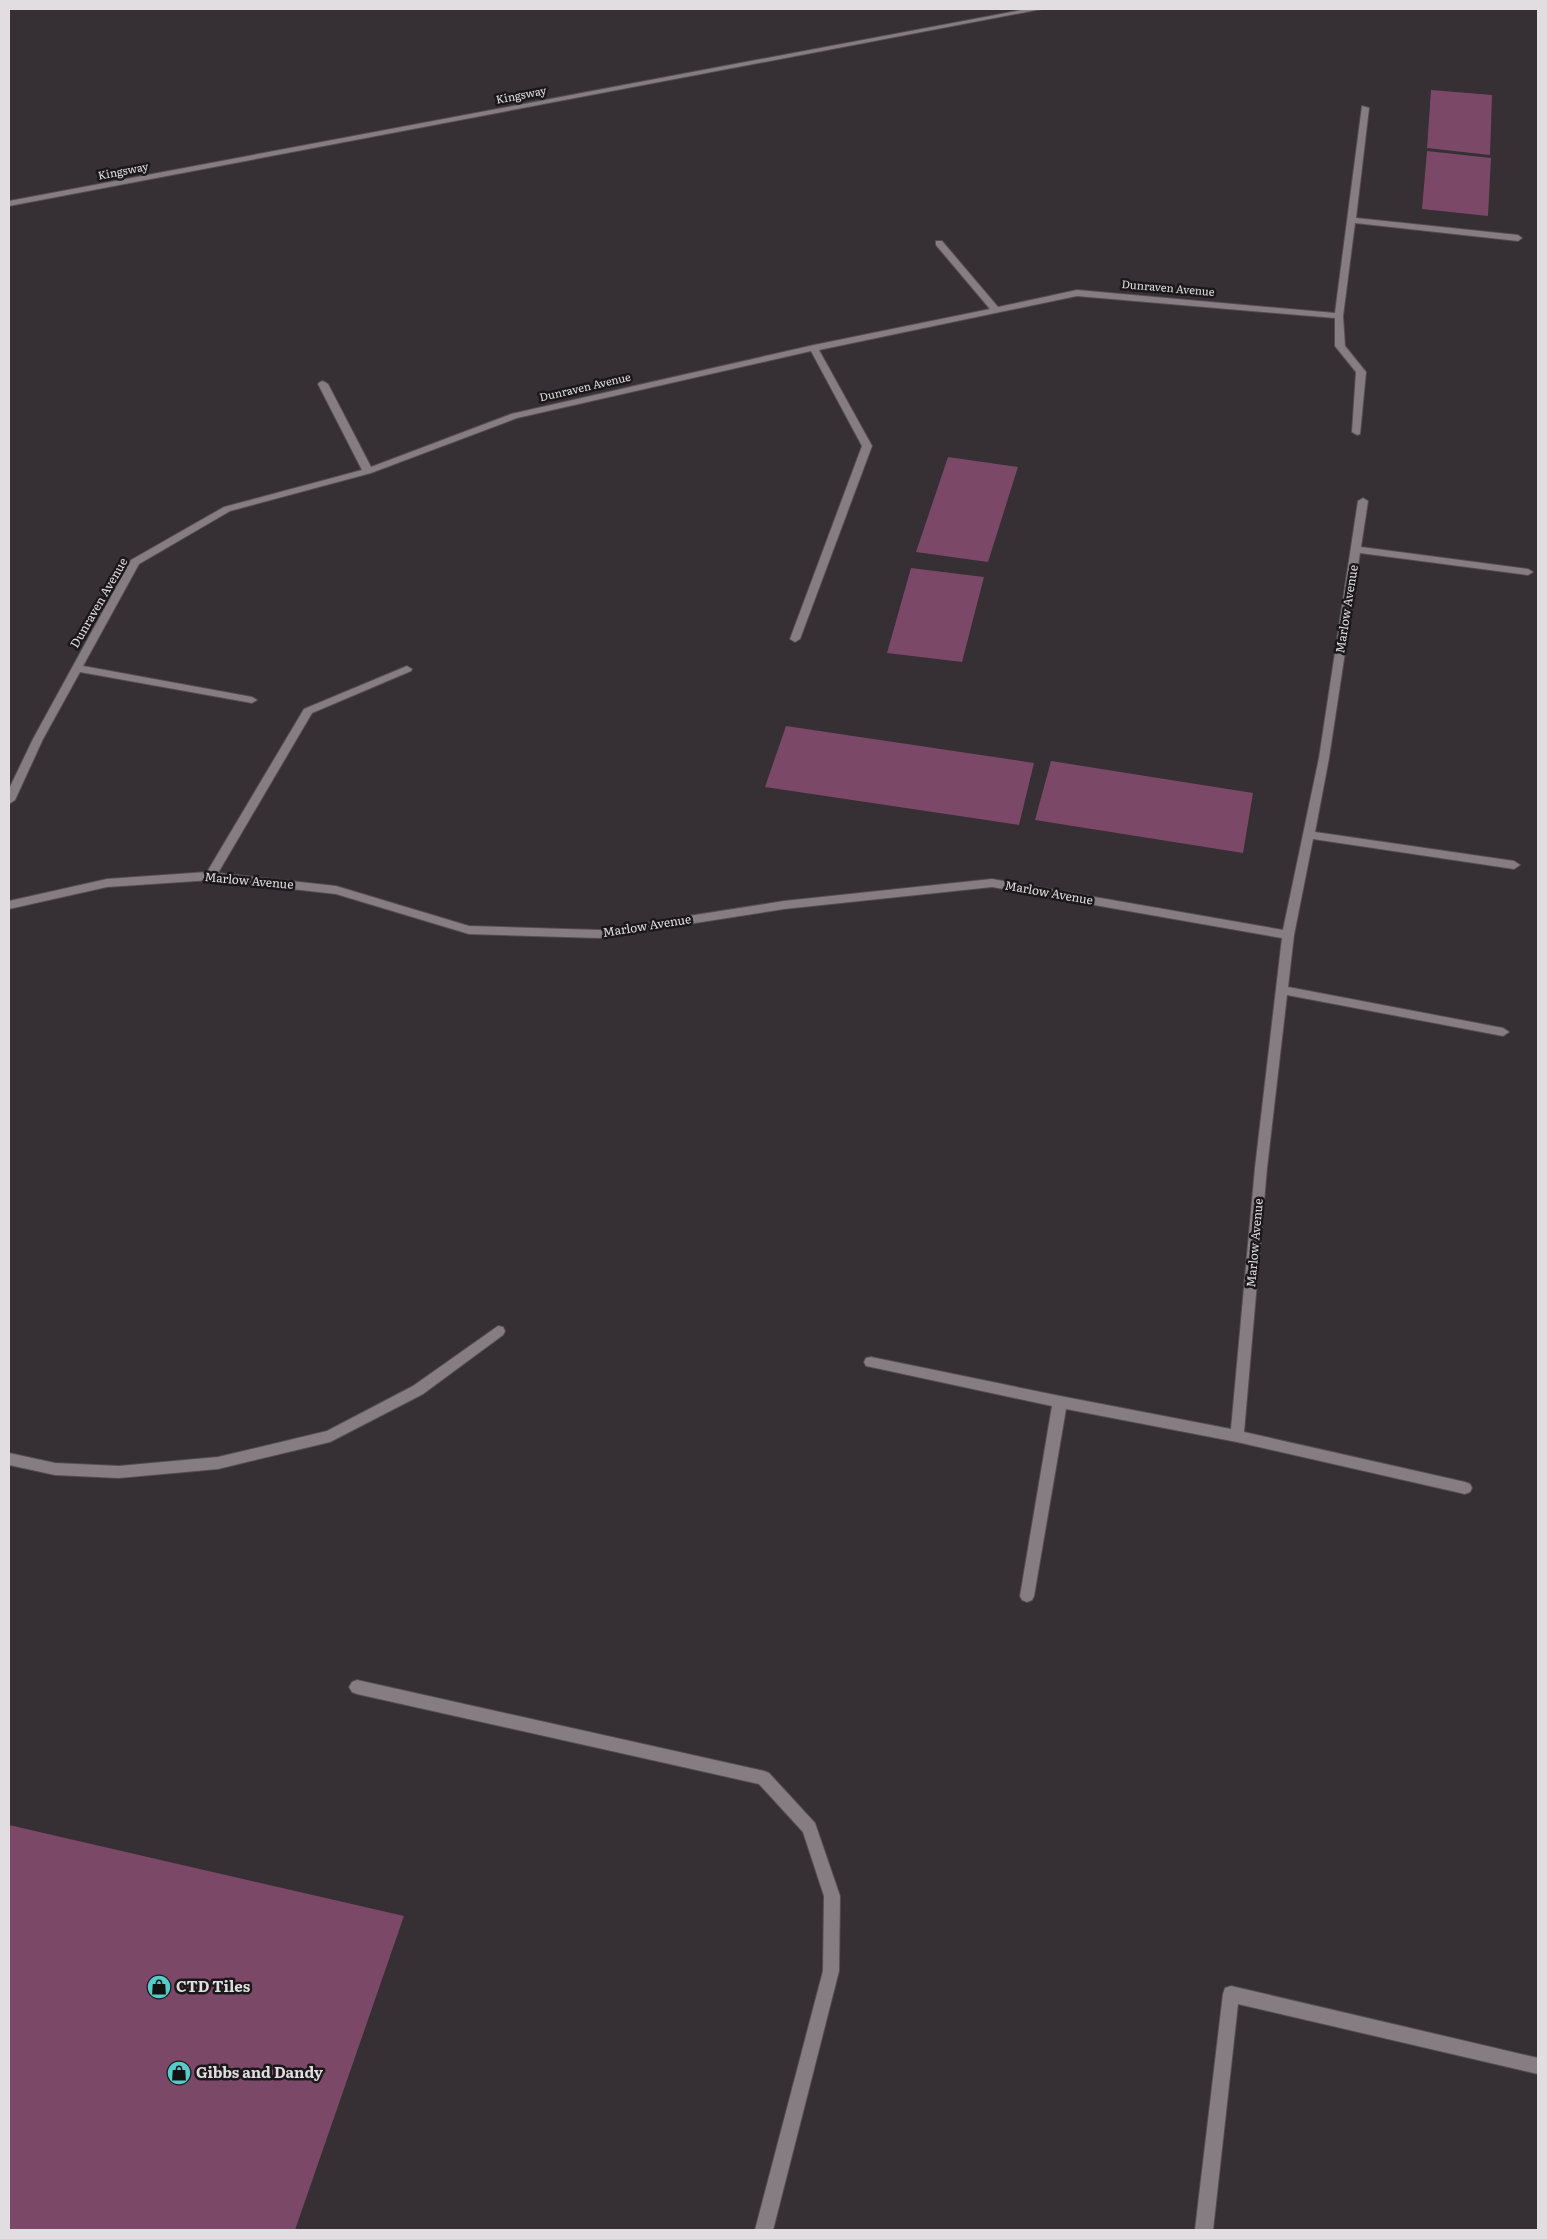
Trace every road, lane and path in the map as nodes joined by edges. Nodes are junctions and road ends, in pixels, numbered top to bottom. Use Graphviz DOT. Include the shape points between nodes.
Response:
graph roads {
  1 [pos="1038,9"];
  2 [pos="1365,108"];
  3 [pos="9,204"];
  4 [pos="1350,220"];
  5 [pos="1518,238"];
  6 [pos="940,243"];
  7 [pos="996,310"];
  8 [pos="1339,316"];
  9 [pos="814,348"];
  10 [pos="324,384"];
  11 [pos="1357,432"];
  12 [pos="368,471"];
  13 [pos="1363,501"];
  14 [pos="1356,549"];
  15 [pos="1528,572"];
  16 [pos="795,639"];
  17 [pos="76,668"];
  18 [pos="407,669"];
  19 [pos="252,700"];
  20 [pos="9,800"];
  21 [pos="1309,835"];
  22 [pos="1514,865"];
  23 [pos="211,876"];
  24 [pos="9,905"];
  25 [pos="1288,935"];
  26 [pos="1283,990"];
  27 [pos="1503,1032"];
  28 [pos="498,1331"];
  29 [pos="871,1362"];
  30 [pos="1060,1402"];
  31 [pos="1237,1436"];
  32 [pos="9,1459"];
  33 [pos="1465,1488"];
  34 [pos="1027,1596"];
  35 [pos="358,1687"];
  36 [pos="1538,2066"];
  37 [pos="764,2230"];
  38 [pos="1204,2230"];
  1 -- 3 [label="street, Kingsway"];
  2 -- 4 [label="street"];
  4 -- 5 [label="street"];
  4 -- 8 [label="street"];
  6 -- 7 [label="street"];
  7 -- 8 [label="street, Dunraven Avenue" via="1078,293"];
  7 -- 9 [label="street, Dunraven Avenue"];
  8 -- 11 [label="street" via="1340,346 1361,372"];
  9 -- 12 [label="street, Dunraven Avenue" via="514,416"];
  9 -- 16 [label="street" via="867,446"];
  10 -- 12 [label="street"];
  12 -- 17 [label="street, Dunraven Avenue" via="226,509 135,562"];
  13 -- 14 [label="street, Marlow Avenue"];
  14 -- 15 [label="street"];
  14 -- 21 [label="street, Marlow Avenue"];
  17 -- 19 [label="street"];
  17 -- 20 [label="street, Dunraven Avenue"];
  18 -- 23 [label="street" via="308,710"];
  21 -- 22 [label="street"];
  21 -- 25 [label="street, Marlow Avenue"];
  23 -- 24 [label="street, Marlow Avenue" via="107,883"];
  23 -- 25 [label="street, Marlow Avenue" via="336,890 470,930 599,934 784,905 992,884"];
  25 -- 26 [label="street, Marlow Avenue"];
  26 -- 27 [label="street"];
  26 -- 31 [label="street, Marlow Avenue" via="1261,1168"];
  28 -- 32 [label="street" via="418,1390 330,1436 218,1462 119,1472 55,1469"];
  29 -- 30 [label="street"];
  30 -- 31 [label="street"];
  30 -- 34 [label="street"];
  31 -- 33 [label="street"];
  35 -- 37 [label="street" via="764,1778 809,1828 832,1896 831,1971"];
  36 -- 38 [label="street" via="1231,1994"];
}
